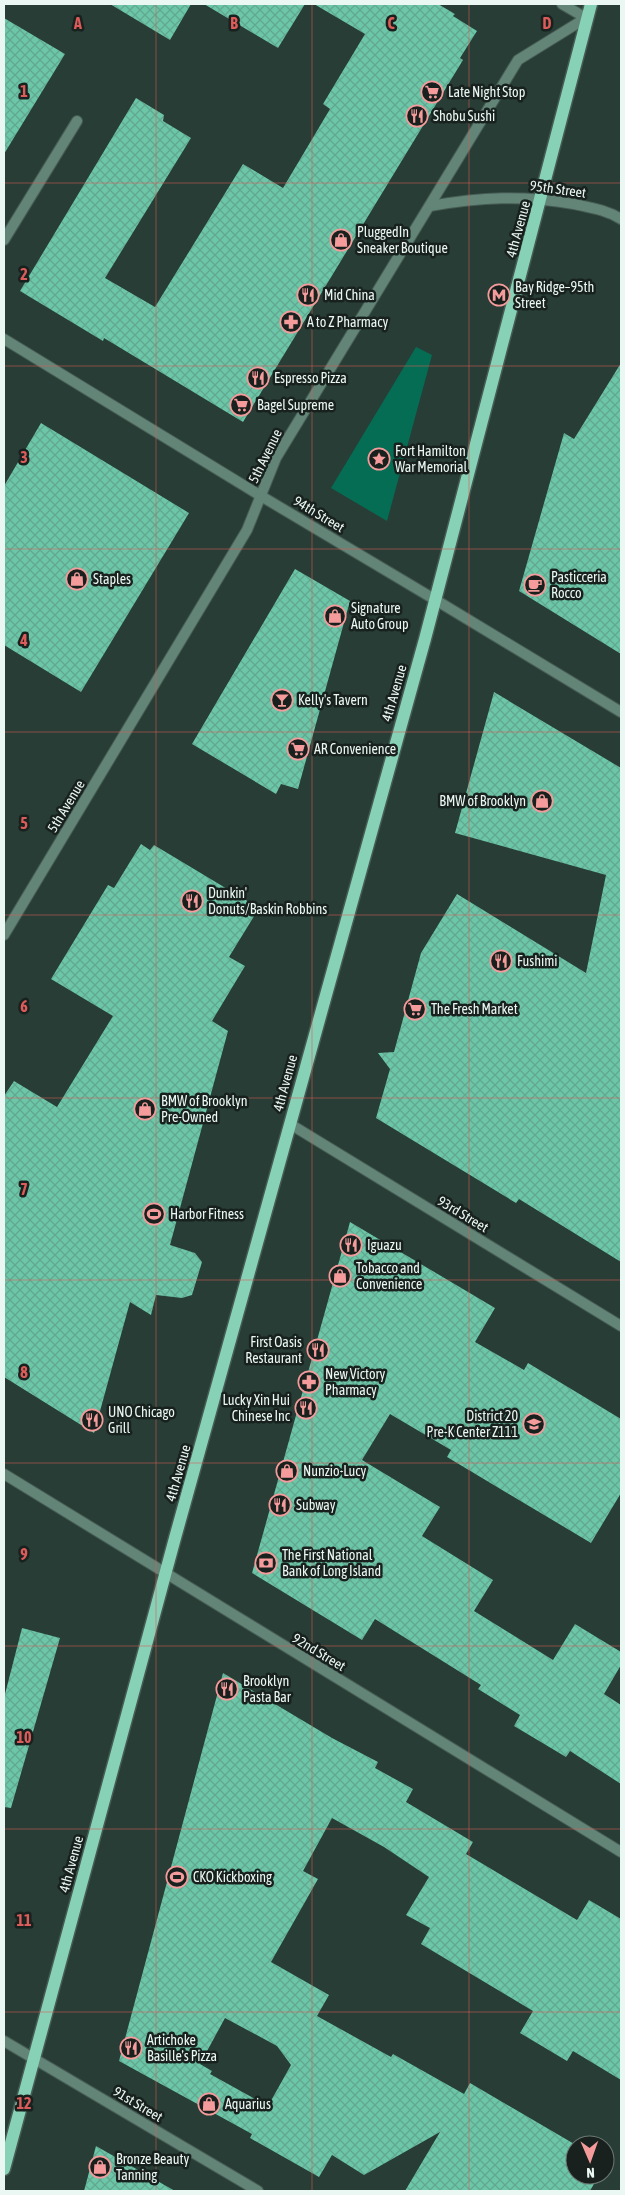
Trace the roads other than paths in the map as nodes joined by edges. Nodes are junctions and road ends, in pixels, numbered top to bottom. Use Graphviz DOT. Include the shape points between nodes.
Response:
graph roads {
  1 [pos="562,4"];
  2 [pos="590,4"];
  3 [pos="586,18"];
  4 [pos="77,121"];
  5 [pos="541,198"];
  6 [pos="430,206"];
  7 [pos="621,219"];
  8 [pos="4,240"];
  9 [pos="4,339"];
  10 [pos="261,496"];
  11 [pos="434,598"];
  12 [pos="621,712"];
  13 [pos="4,935"];
  14 [pos="290,1124"];
  15 [pos="621,1326"];
  16 [pos="4,1474"];
  17 [pos="166,1574"];
  18 [pos="621,1852"];
  19 [pos="4,2041"];
  20 [pos="34,2059"];
  21 [pos="4,2169"];
  22 [pos="258,2191"];
  1 -- 3 [label="street"];
  2 -- 3 [label="main road, 4th Avenue"];
  3 -- 5 [label="main road, 4th Avenue"];
  3 -- 6 [label="street, 5th Avenue" via="518,60"];
  4 -- 8 [label="street"];
  5 -- 6 [label="street, 95th Street" via="501,196"];
  5 -- 7 [label="street, 95th Street" via="607,210"];
  5 -- 11 [label="main road, 4th Avenue"];
  6 -- 10 [label="street, 5th Avenue" via="276,458"];
  9 -- 10 [label="street, 94th Street"];
  10 -- 11 [label="street, 94th Street"];
  10 -- 13 [label="street, 5th Avenue" via="247,530"];
  11 -- 12 [label="street, 94th Street"];
  11 -- 14 [label="main road, 4th Avenue"];
  14 -- 15 [label="street, 93rd Street"];
  14 -- 17 [label="main road, 4th Avenue"];
  16 -- 17 [label="street, 92nd Street"];
  17 -- 18 [label="street, 92nd Street"];
  17 -- 20 [label="main road, 4th Avenue"];
  19 -- 20 [label="street, 91st Street"];
  20 -- 21 [label="main road, 4th Avenue"];
  20 -- 22 [label="street, 91st Street"];
}
